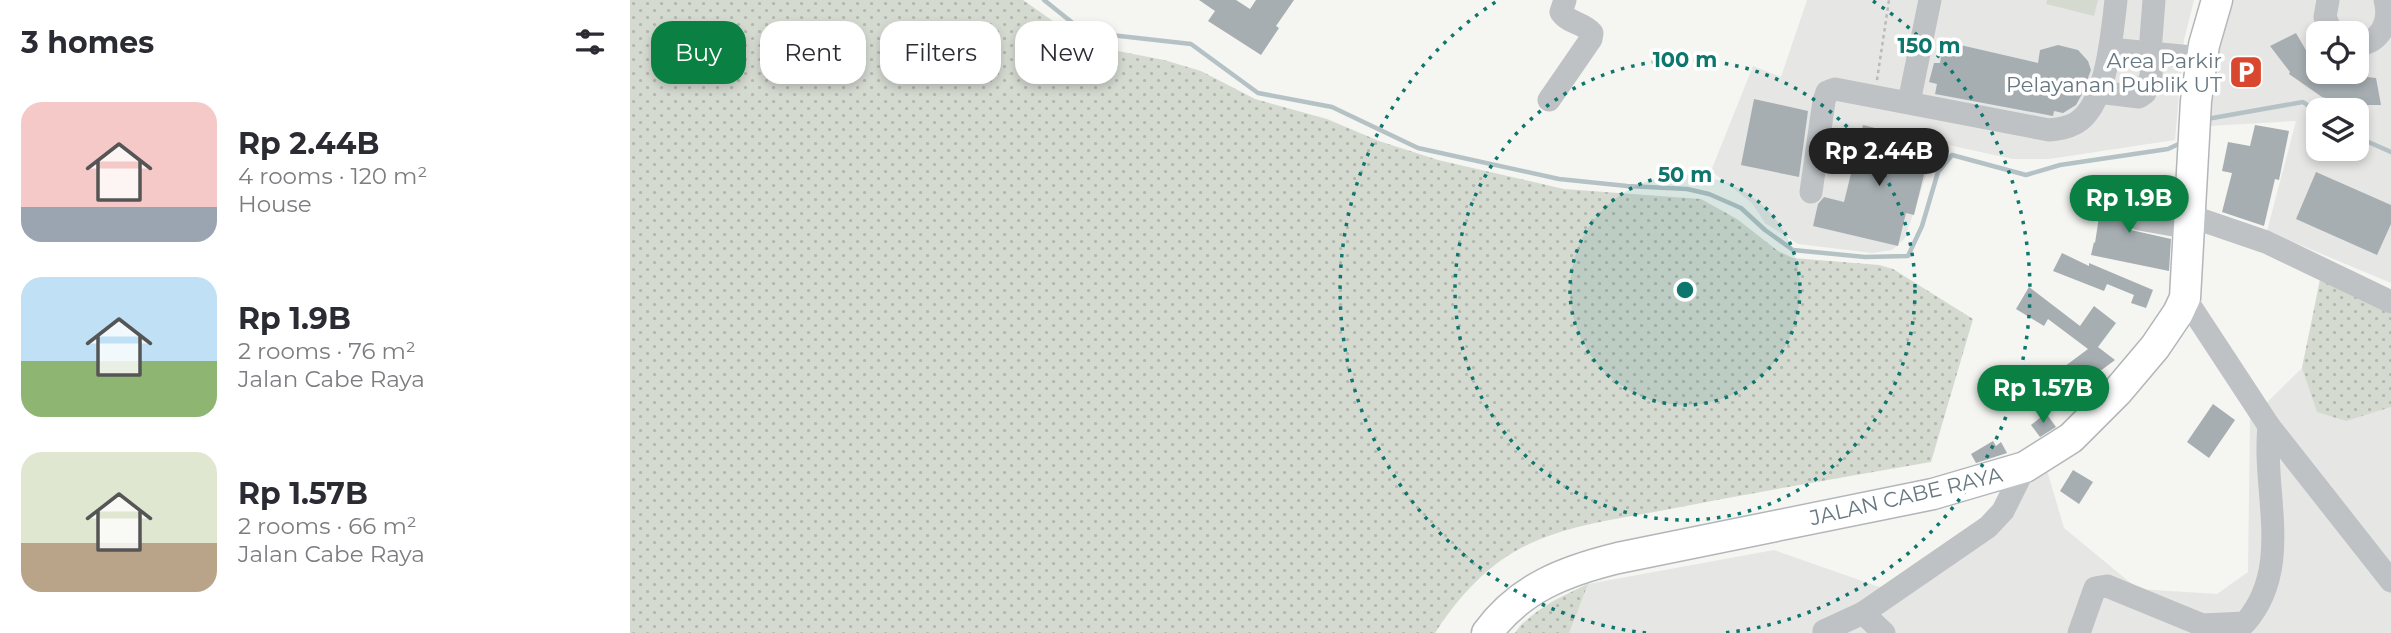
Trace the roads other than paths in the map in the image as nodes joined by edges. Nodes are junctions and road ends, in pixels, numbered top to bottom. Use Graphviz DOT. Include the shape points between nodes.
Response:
graph roads {
  1 [pos="1565,0"];
  2 [pos="1930,0"];
  3 [pos="2116,0"];
  4 [pos="2154,0"];
  5 [pos="2217,0"];
  6 [pos="2328,0"];
  7 [pos="2385,0"];
  8 [pos="2327,21"];
  9 [pos="2388,30"];
  10 [pos="2111,41"];
  11 [pos="2369,43"];
  12 [pos="2151,46"];
  13 [pos="2203,52"];
  14 [pos="2098,92"];
  15 [pos="1549,100"];
  16 [pos="1909,102"];
  17 [pos="1811,192"];
  18 [pos="2139,219"];
  19 [pos="2190,222"];
  20 [pos="2185,298"];
  21 [pos="2391,302"];
  22 [pos="2269,426"];
  23 [pos="2025,467"];
  24 [pos="2391,581"];
  25 [pos="1863,613"];
  26 [pos="2200,629"];
  27 [pos="1824,631"];
  28 [pos="1487,633"];
  29 [pos="1884,633"];
  30 [pos="2079,633"];
  1 -- 15 [label="street" via="1561,12 1565,18 1592,33"];
  2 -- 16 [label="street"];
  3 -- 10 [label="street"];
  4 -- 12 [label="street"];
  5 -- 13 [label="main road, JALAN CABE RAYA"];
  6 -- 8 [label="street"];
  7 -- 9 [label="street"];
  9 -- 11 [label="street"];
  10 -- 12 [label="street"];
  10 -- 14 [label="street"];
  12 -- 13 [label="street"];
  12 -- 14 [label="street" via="2151,76 2145,93 2139,97"];
  13 -- 19 [label="main road, JALAN CABE RAYA"];
  14 -- 16 [label="street" via="2078,122 2049,130"];
  16 -- 17 [label="street" via="1835,89 1827,92"];
  18 -- 19 [label="street"];
  19 -- 20 [label="main road, JALAN CABE RAYA"];
  19 -- 21 [label="street" via="2266,242"];
  20 -- 22 [label="street"];
  20 -- 23 [label="main road, JALAN CABE RAYA" via="2155,347 2117,392 2071,438"];
  22 -- 24 [label="street"];
  22 -- 26 [label="street" via="2266,447 2273,555 2260,603 2245,623"];
  23 -- 25 [label="street" via="2003,511 1988,527"];
  23 -- 28 [label="main road, JALAN CABE RAYA" via="1933,495 1573,569 1538,587"];
  25 -- 27 [label="street"];
  25 -- 29 [label="street"];
  26 -- 30 [label="street" via="2101,586 2095,588"];
}
